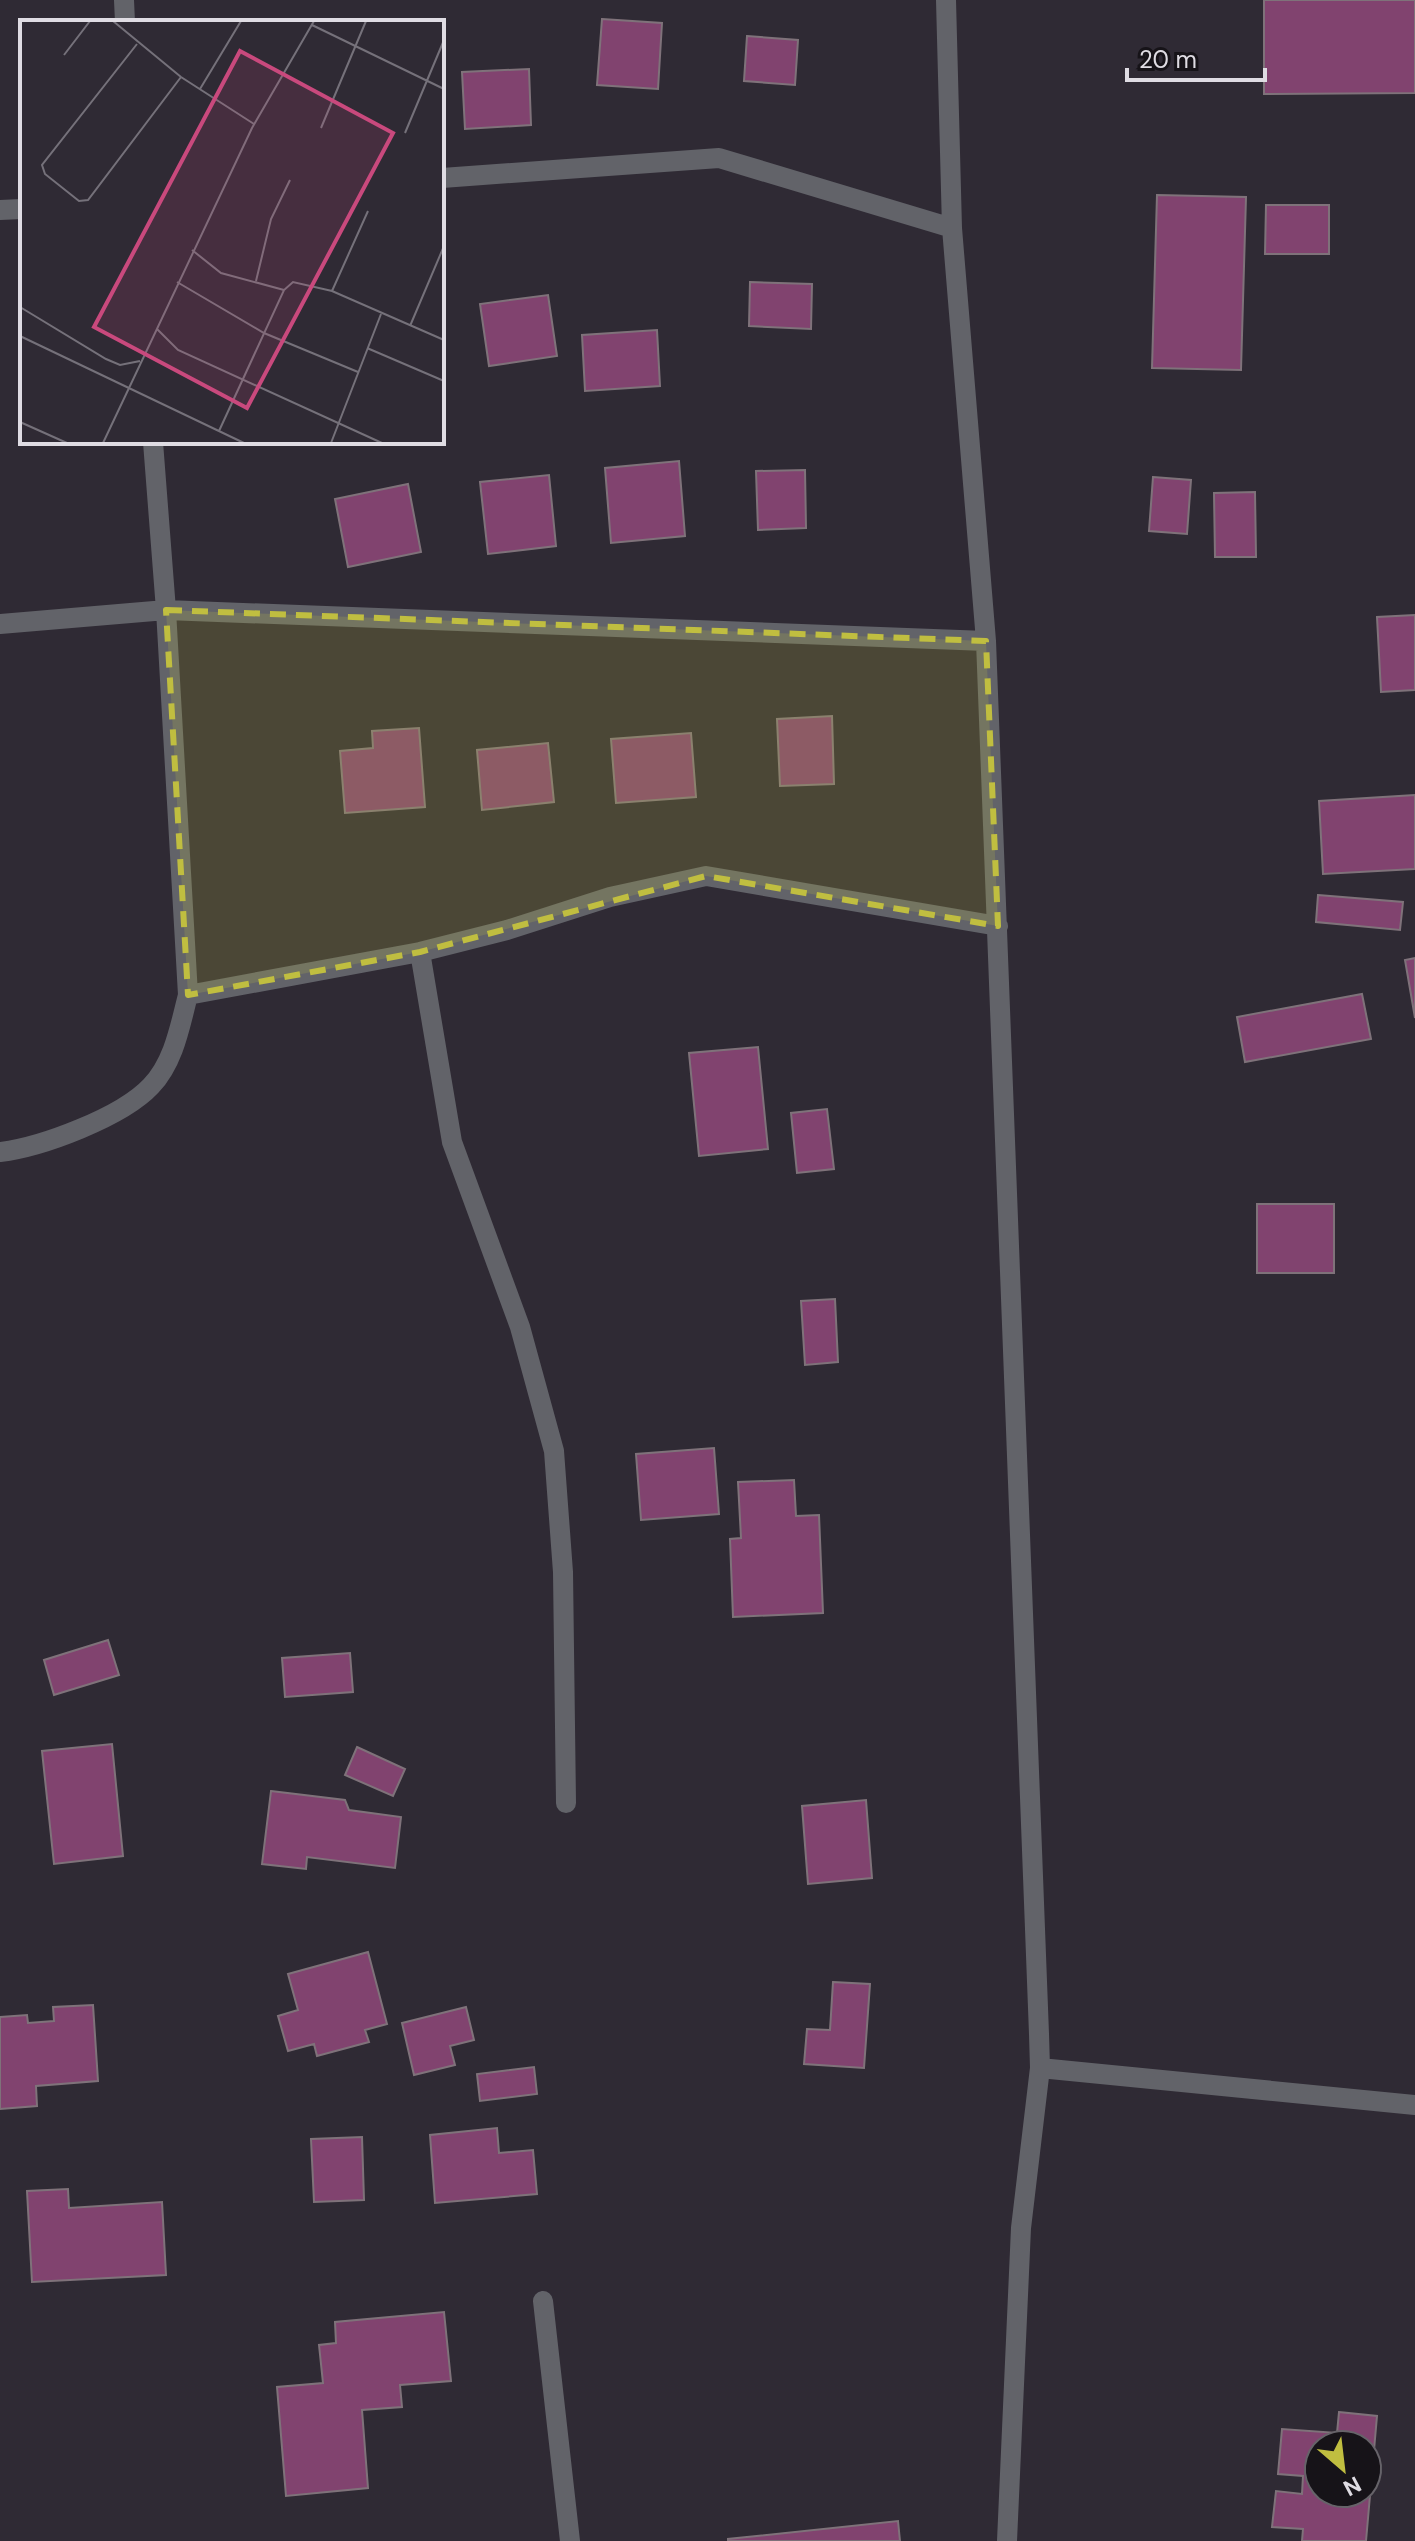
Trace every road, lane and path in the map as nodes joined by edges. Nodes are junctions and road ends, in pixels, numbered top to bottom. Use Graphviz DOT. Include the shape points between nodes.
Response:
graph roads {
  1 [pos="124,0"];
  2 [pos="946,0"];
  3 [pos="125,20"];
  4 [pos="444,178"];
  5 [pos="20,209"];
  6 [pos="0,210"];
  7 [pos="952,228"];
  8 [pos="153,444"];
  9 [pos="166,610"];
  10 [pos="0,624"];
  11 [pos="986,641"];
  12 [pos="998,926"];
  13 [pos="420,952"];
  14 [pos="188,995"];
  15 [pos="0,1152"];
  16 [pos="566,1803"];
  17 [pos="1040,2068"];
  18 [pos="1415,2105"];
  19 [pos="543,2301"];
  20 [pos="570,2541"];
  21 [pos="1007,2541"];
  1 -- 3 [label="street"];
  2 -- 7 [label="street"];
  4 -- 7 [label="street" via="719,158"];
  5 -- 6 [label="street"];
  7 -- 11 [label="street"];
  8 -- 9 [label="street"];
  9 -- 10 [label="street"];
  9 -- 11 [label="street"];
  9 -- 14 [label="street"];
  11 -- 12 [label="street"];
  12 -- 13 [label="street" via="706,876 610,897"];
  12 -- 17 [label="street"];
  13 -- 14 [label="street"];
  13 -- 16 [label="street" via="452,1142 520,1327 554,1451 563,1572"];
  14 -- 15 [label="street" via="174,1051 151,1086 101,1122"];
  17 -- 18 [label="street"];
  17 -- 21 [label="street" via="1021,2228"];
  19 -- 20 [label="street"];
}
